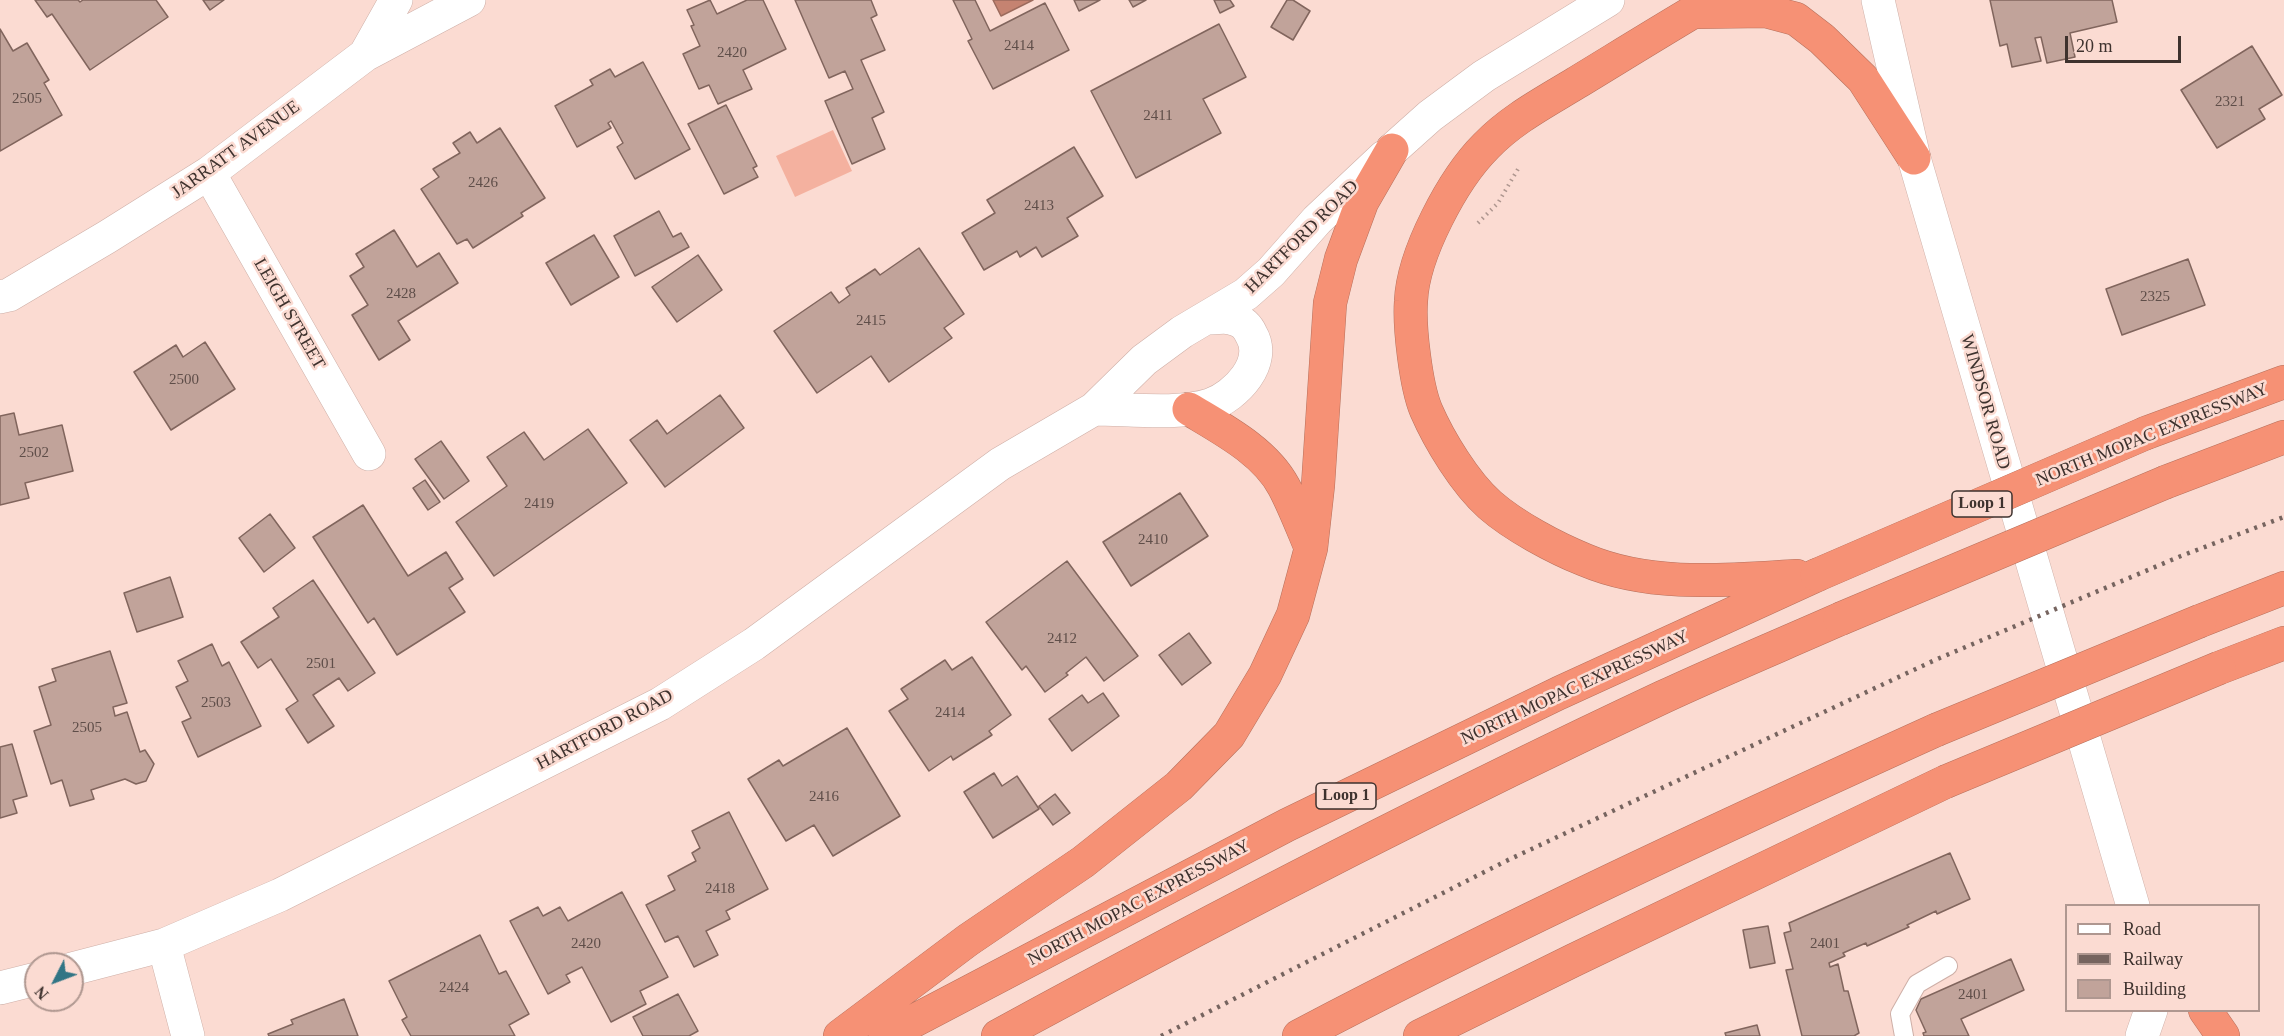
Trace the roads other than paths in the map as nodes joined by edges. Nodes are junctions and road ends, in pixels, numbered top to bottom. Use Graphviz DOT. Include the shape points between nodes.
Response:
graph roads {
  1 [pos="396,0"];
  2 [pos="469,0"];
  3 [pos="1608,0"];
  4 [pos="1878,0"];
  5 [pos="1703,6"];
  6 [pos="365,55"];
  7 [pos="1392,150"];
  8 [pos="1914,158"];
  9 [pos="209,173"];
  10 [pos="0,297"];
  11 [pos="1207,318"];
  12 [pos="2284,382"];
  13 [pos="1189,409"];
  14 [pos="1094,410"];
  15 [pos="2284,437"];
  16 [pos="369,454"];
  17 [pos="1311,548"];
  18 [pos="1817,575"];
  19 [pos="2284,588"];
  20 [pos="2284,643"];
  21 [pos="2132,904"];
  22 [pos="164,945"];
  23 [pos="84,966"];
  24 [pos="1948,966"];
  25 [pos="24,982"];
  26 [pos="0,988"];
  27 [pos="2151,1012"];
  28 [pos="2158,1012"];
  29 [pos="2206,1012"];
  30 [pos="188,1036"];
  31 [pos="840,1036"];
  32 [pos="885,1036"];
  33 [pos="998,1036"];
  34 [pos="1299,1036"];
  35 [pos="1420,1036"];
  36 [pos="1904,1036"];
  37 [pos="2142,1036"];
  38 [pos="2165,1036"];
  39 [pos="2223,1036"];
  1 -- 6 [label="street"];
  2 -- 6 [label="street, JARRATT AVENUE"];
  3 -- 7 [label="street, HARTFORD ROAD" via="1484,76"];
  4 -- 8 [label="street, WINDSOR ROAD"];
  5 -- 8 [label="highway" via="1766,11 1796,19 1863,79"];
  5 -- 18 [label="highway" via="1522,116 1485,146 1432,226 1419,260 1410,300 1413,349 1425,408 1453,461 1490,504 1538,537 1586,561 1632,576 1683,580"];
  6 -- 9 [label="street, JARRATT AVENUE"];
  7 -- 11 [label="street, HARTFORD ROAD" via="1317,220 1271,272 1246,294"];
  7 -- 17 [label="highway" via="1362,202 1330,303"];
  8 -- 21 [label="street, WINDSOR ROAD"];
  9 -- 10 [label="street, JARRATT AVENUE"];
  9 -- 16 [label="street, LEIGH STREET"];
  11 -- 13 [label="street, HARTFORD ROAD" via="1234,318 1247,327 1256,341 1254,362 1232,394"];
  11 -- 14 [label="street, HARTFORD ROAD" via="1144,360"];
  12 -- 18 [label="highway, NORTH MOPAC EXPRESSWAY / Loop 1, bridge" via="2146,433"];
  13 -- 14 [label="street, HARTFORD ROAD"];
  13 -- 17 [label="highway" via="1256,453 1283,485"];
  14 -- 22 [label="street, HARTFORD ROAD" via="1000,464 753,644 660,704 280,895"];
  15 -- 33 [label="highway, bridge" via="2166,482 1665,696 1419,815"];
  17 -- 31 [label="highway" via="1293,615 1265,675 1229,735 1179,786 1083,862 968,940"];
  18 -- 32 [label="highway, NORTH MOPAC EXPRESSWAY / Loop 1" via="1559,693 1287,825"];
  19 -- 34 [label="highway, bridge" via="1936,730 1680,846"];
  20 -- 35 [label="highway, bridge" via="1945,782"];
  22 -- 23 [label="street, HARTFORD ROAD"];
  22 -- 30 [label="street"];
  24 -- 36 [label="lane" via="1917,984 1900,1014"];
  25 -- 26 [label="street"];
  27 -- 37 [label="street"];
  28 -- 38 [label="street"];
  29 -- 39 [label="highway"];
}
